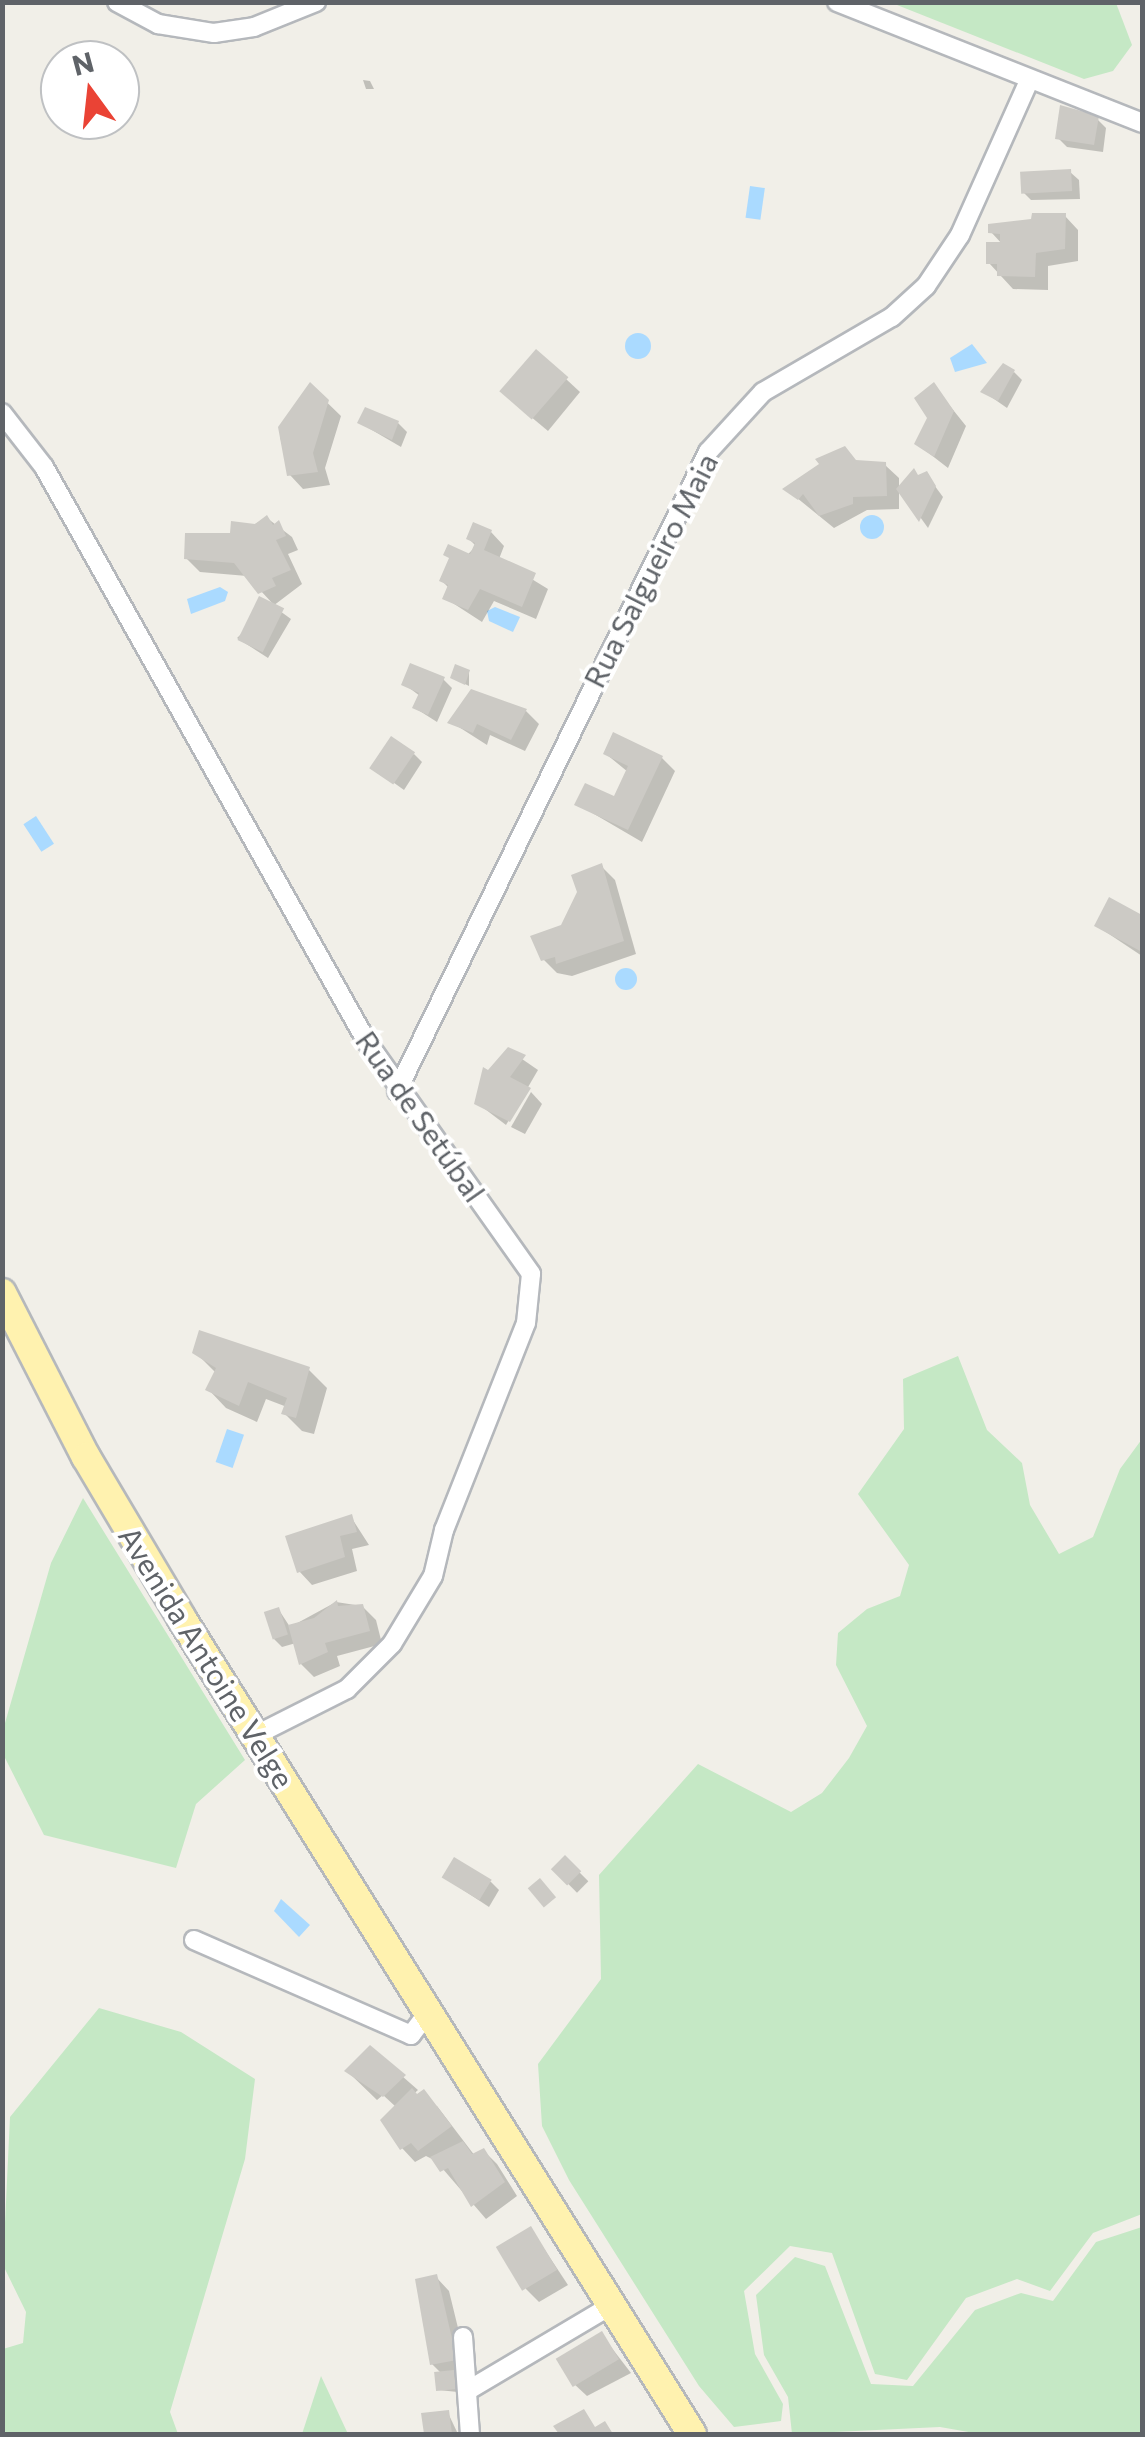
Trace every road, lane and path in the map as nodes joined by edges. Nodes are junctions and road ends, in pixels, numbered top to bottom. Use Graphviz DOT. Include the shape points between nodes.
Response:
graph roads {
  1 [pos="117,2"];
  2 [pos="316,2"];
  3 [pos="836,2"];
  4 [pos="1029,81"];
  5 [pos="1142,123"];
  6 [pos="2,413"];
  7 [pos="397,1091"];
  8 [pos="2,1293"];
  9 [pos="254,1736"];
  10 [pos="194,1940"];
  11 [pos="430,2010"];
  12 [pos="612,2305"];
  13 [pos="463,2337"];
  14 [pos="468,2391"];
  15 [pos="470,2434"];
  16 [pos="692,2434"];
  1 -- 2 [label="street" via="158,24 214,33 254,27"];
  3 -- 4 [label="street"];
  4 -- 5 [label="street"];
  4 -- 7 [label="street, Rua Salgueiro Maia" via="960,235 926,286 892,317 763,392 708,452"];
  6 -- 7 [label="street, Rua de Setúbal" via="44,468"];
  7 -- 9 [label="street, Rua de Setúbal" via="526,1262 532,1304 433,1576 392,1644 346,1689"];
  8 -- 9 [label="main road, Avenida Antoine Velge" via="86,1457"];
  9 -- 11 [label="main road, Avenida Antoine Velge"];
  10 -- 11 [label="street" via="411,2035"];
  11 -- 12 [label="main road, Avenida Antoine Velge"];
  12 -- 14 [label="street"];
  12 -- 16 [label="main road, Avenida Antoine Velge"];
  13 -- 14 [label="street"];
  14 -- 15 [label="street"];
}
